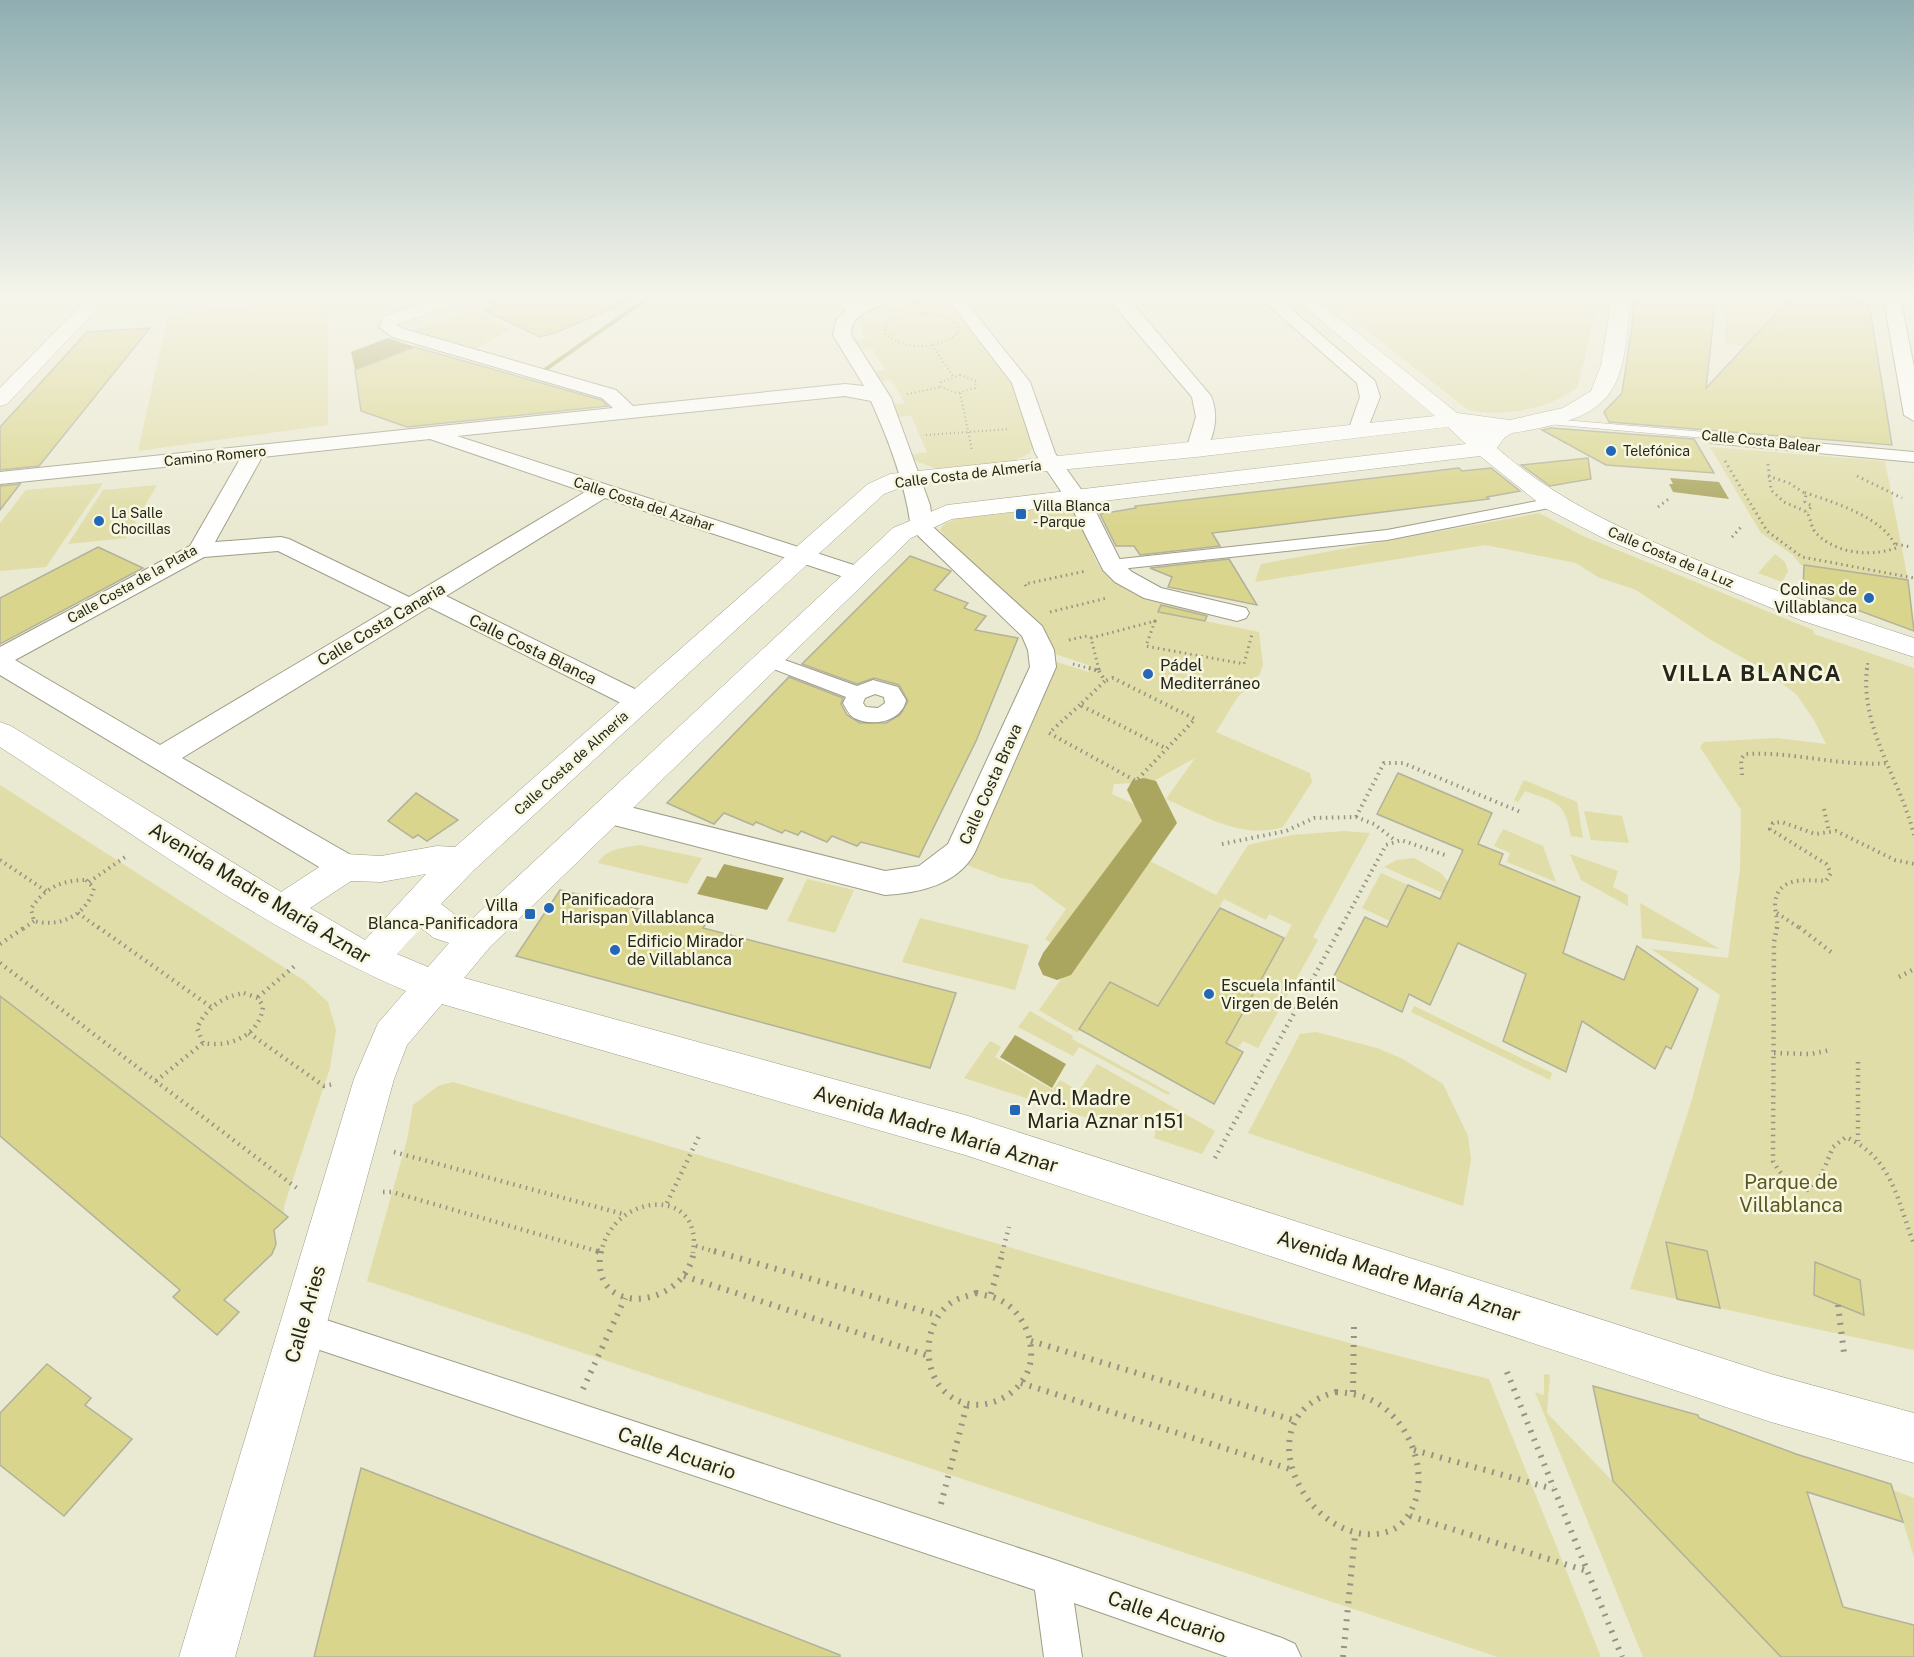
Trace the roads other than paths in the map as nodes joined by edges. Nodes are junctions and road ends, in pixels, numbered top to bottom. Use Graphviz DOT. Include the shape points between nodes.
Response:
graph roads {
  1 [pos="25,374"];
  2 [pos="541,374"];
  3 [pos="860,374"];
  4 [pos="868,374"];
  5 [pos="1016,374"];
  6 [pos="1183,374"];
  7 [pos="1358,374"];
  8 [pos="1396,374"];
  9 [pos="1608,374"];
  10 [pos="1907,374"];
  11 [pos="838,391"];
  12 [pos="881,398"];
  13 [pos="0,400"];
  14 [pos="628,412"];
  15 [pos="1914,415"];
  16 [pos="1535,421"];
  17 [pos="1508,426"];
  18 [pos="1358,431"];
  19 [pos="429,434"];
  20 [pos="1468,434"];
  21 [pos="1708,437"];
  22 [pos="1196,450"];
  23 [pos="254,453"];
  24 [pos="1914,457"];
  25 [pos="1052,464"];
  26 [pos="910,477"];
  27 [pos="0,478"];
  28 [pos="602,491"];
  29 [pos="1074,497"];
  30 [pos="1553,503"];
  31 [pos="921,522"];
  32 [pos="199,550"];
  33 [pos="802,555"];
  34 [pos="1111,565"];
  35 [pos="858,574"];
  36 [pos="418,602"];
  37 [pos="1239,622"];
  38 [pos="1914,648"];
  39 [pos="0,660"];
  40 [pos="768,660"];
  41 [pos="857,694"];
  42 [pos="640,702"];
  43 [pos="0,733"];
  44 [pos="161,758"];
  45 [pos="610,813"];
  46 [pos="462,861"];
  47 [pos="345,867"];
  48 [pos="420,907"];
  49 [pos="282,909"];
  50 [pos="477,937"];
  51 [pos="369,959"];
  52 [pos="433,986"];
  53 [pos="302,1328"];
  54 [pos="1914,1437"];
  55 [pos="1052,1577"];
  56 [pos="207,1657"];
  57 [pos="1063,1657"];
  58 [pos="1282,1657"];
  1 -- 13 [label="street"];
  2 -- 14 [label="street" via="609,394"];
  3 -- 11 [label="street"];
  4 -- 12 [label="street, Calle Costa Brava"];
  5 -- 25 [label="street"];
  6 -- 22 [label="street" via="1206,407"];
  7 -- 18 [label="street" via="1366,381 1370,397"];
  8 -- 20 [label="street, Calle Costa de la Luz"];
  9 -- 16 [label="street, Calle Costa de Almería" via="1604,389 1581,408"];
  10 -- 15 [label="street"];
  11 -- 12 [label="street, Camino Romero" via="864,392"];
  11 -- 14 [label="street, Camino Romero"];
  12 -- 26 [label="street, Calle Costa Brava"];
  14 -- 19 [label="street, Camino Romero"];
  16 -- 17 [label="street, Calle Costa de Almería"];
  16 -- 21 [label="lane, Calle Costa Balear"];
  17 -- 20 [label="street" via="1496,434"];
  17 -- 20 [label="street, Calle Costa de Almería" via="1479,420"];
  18 -- 20 [label="street, Calle Costa de Almería"];
  18 -- 22 [label="street, Calle Costa de Almería"];
  19 -- 23 [label="street, Camino Romero"];
  19 -- 28 [label="street, Calle Costa del Azahar"];
  20 -- 29 [label="street, Calle Costa de Almería"];
  20 -- 30 [label="street, Calle Costa de la Luz"];
  21 -- 24 [label="street, Calle Costa Balear"];
  22 -- 25 [label="street, Calle Costa de Almería"];
  23 -- 27 [label="street, Camino Romero"];
  23 -- 32 [label="street, Calle Costa de la Plata"];
  25 -- 26 [label="street, Calle Costa de Almería"];
  25 -- 29 [label="street"];
  26 -- 31 [label="street, Calle Costa Brava"];
  26 -- 33 [label="street, Calle Costa de Almería" via="881,486"];
  28 -- 33 [label="street, Calle Costa del Azahar"];
  28 -- 36 [label="street, Calle Costa Canaria"];
  29 -- 31 [label="street, Calle Costa de Almería" via="962,510"];
  29 -- 34 [label="street"];
  30 -- 34 [label="street" via="1387,535"];
  30 -- 38 [label="street, Calle Costa de la Luz" via="1684,564 1813,615"];
  31 -- 35 [label="street, Calle Costa de Almería" via="902,533"];
  31 -- 45 [label="street, Calle Costa Brava" via="924,532 1034,632 1043,667 954,859 929,876 885,883"];
  32 -- 36 [label="street, Calle Costa Blanca" via="281,544"];
  32 -- 39 [label="street, Calle Costa de la Plata" via="34,637"];
  33 -- 35 [label="street, Calle Costa del Azahar"];
  33 -- 42 [label="street, Calle Costa de Almería"];
  34 -- 37 [label="street" via="1150,592"];
  35 -- 40 [label="street, Calle Costa de Almería"];
  36 -- 42 [label="street, Calle Costa Blanca"];
  36 -- 44 [label="street, Calle Costa Canaria"];
  39 -- 44 [label="street" via="13,673"];
  40 -- 41 [label="street"];
  40 -- 45 [label="street, Calle Costa de Almería"];
  42 -- 46 [label="street, Calle Costa de Almería"];
  43 -- 49 [label="street, Avenida Madre María Aznar"];
  44 -- 47 [label="street"];
  45 -- 50 [label="street, Calle Costa de Almería"];
  46 -- 47 [label="street" via="437,859 396,868"];
  46 -- 48 [label="street, Calle Costa de Almería" via="428,892"];
  47 -- 49 [label="street"];
  48 -- 50 [label="street" via="447,928"];
  48 -- 51 [label="street, Calle Costa de Almería"];
  49 -- 51 [label="street, Avenida Madre María Aznar"];
  50 -- 52 [label="street, Calle Costa de Almería"];
  51 -- 52 [label="street, Avenida Madre María Aznar"];
  52 -- 53 [label="street, Calle Aries" via="392,1035 377,1069"];
  52 -- 54 [label="street, Avenida Madre María Aznar" via="965,1135 1771,1398"];
  53 -- 55 [label="street, Calle Acuario"];
  53 -- 56 [label="street, Calle Aries"];
  55 -- 57 [label="street"];
  55 -- 58 [label="street, Calle Acuario"];
}
